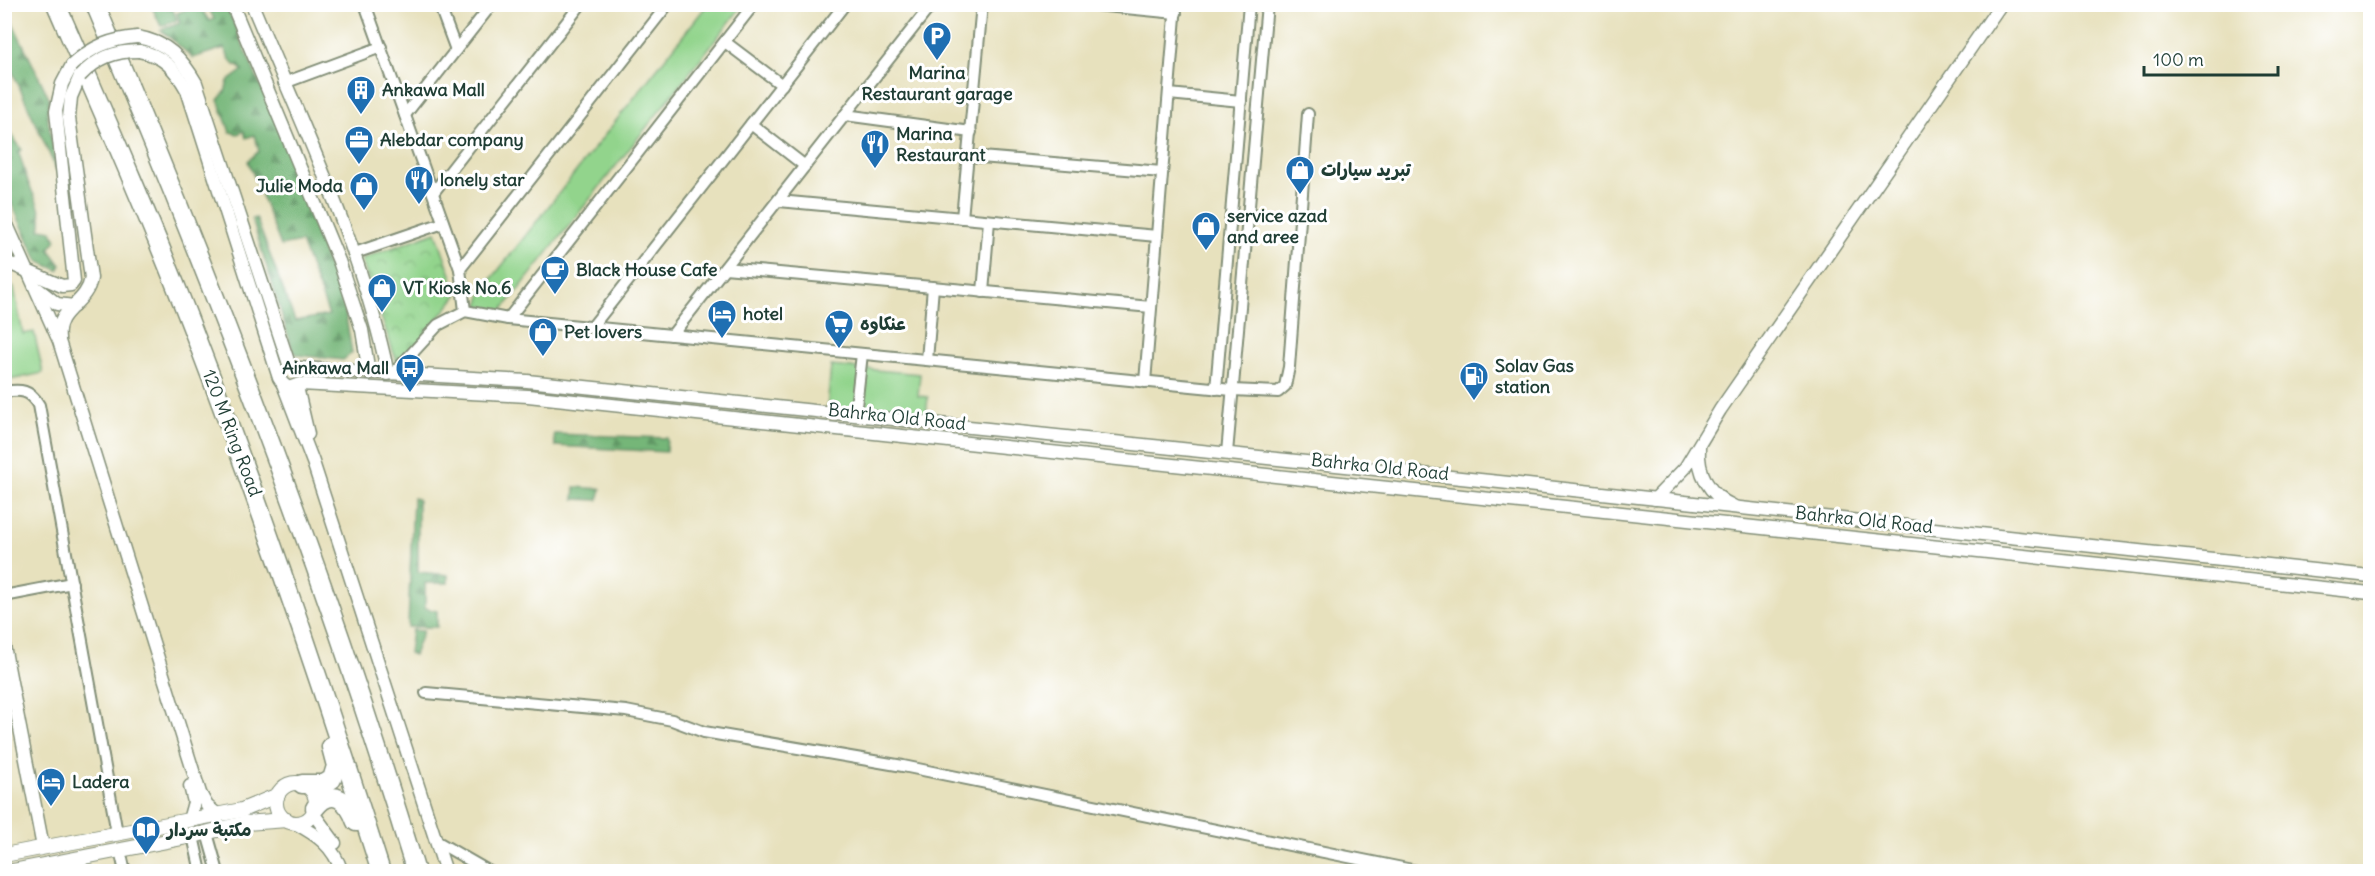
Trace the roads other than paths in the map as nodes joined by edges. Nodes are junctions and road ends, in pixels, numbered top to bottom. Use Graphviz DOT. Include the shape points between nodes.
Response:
graph roads {
  1 [pos="56,4"];
  2 [pos="94,4"];
  3 [pos="232,4"];
  4 [pos="252,4"];
  5 [pos="365,4"];
  6 [pos="439,4"];
  7 [pos="492,4"];
  8 [pos="580,4"];
  9 [pos="668,4"];
  10 [pos="754,4"];
  11 [pos="844,4"];
  12 [pos="932,4"];
  13 [pos="982,4"];
  14 [pos="1085,4"];
  15 [pos="1249,4"];
  16 [pos="1267,4"];
  17 [pos="2001,4"];
  18 [pos="1176,9"];
  19 [pos="725,42"];
  20 [pos="381,47"];
  21 [pos="456,50"];
  22 [pos="284,83"];
  23 [pos="782,85"];
  24 [pos="1169,94"];
  25 [pos="1241,101"];
  26 [pos="1308,114"];
  27 [pos="405,115"];
  28 [pos="845,115"];
  29 [pos="751,124"];
  30 [pos="971,132"];
  31 [pos="969,156"];
  32 [pos="805,166"];
  33 [pos="1162,172"];
  34 [pos="433,193"];
  35 [pos="779,201"];
  36 [pos="4,218"];
  37 [pos="962,218"];
  38 [pos="989,220"];
  39 [pos="443,223"];
  40 [pos="1157,236"];
  41 [pos="355,253"];
  42 [pos="4,261"];
  43 [pos="725,268"];
  44 [pos="460,269"];
  45 [pos="31,275"];
  46 [pos="933,287"];
  47 [pos="37,288"];
  48 [pos="65,288"];
  49 [pos="983,292"];
  50 [pos="60,302"];
  51 [pos="1151,307"];
  52 [pos="465,311"];
  53 [pos="49,319"];
  54 [pos="508,319"];
  55 [pos="592,327"];
  56 [pos="672,335"];
  57 [pos="381,338"];
  58 [pos="59,341"];
  59 [pos="364,342"];
  60 [pos="862,354"];
  61 [pos="927,360"];
  62 [pos="295,366"];
  63 [pos="369,373"];
  64 [pos="390,374"];
  65 [pos="281,379"];
  66 [pos="1144,382"];
  67 [pos="298,385"];
  68 [pos="1216,389"];
  69 [pos="1232,390"];
  70 [pos="4,392"];
  71 [pos="855,415"];
  72 [pos="1700,443"];
  73 [pos="1227,453"];
  74 [pos="313,462"];
  75 [pos="1655,499"];
  76 [pos="1738,508"];
  77 [pos="2370,576"];
  78 [pos="72,583"];
  79 [pos="2370,592"];
  80 [pos="4,596"];
  81 [pos="4,646"];
  82 [pos="6,667"];
  83 [pos="321,683"];
  84 [pos="426,693"];
  85 [pos="181,735"];
  86 [pos="302,783"];
  87 [pos="278,795"];
  88 [pos="314,810"];
  89 [pos="218,815"];
  90 [pos="189,820"];
  91 [pos="290,821"];
  92 [pos="117,833"];
  93 [pos="207,833"];
  94 [pos="193,836"];
  95 [pos="436,841"];
  96 [pos="43,848"];
  97 [pos="120,850"];
  98 [pos="4,855"];
  99 [pos="86,856"];
  100 [pos="381,870"];
  101 [pos="7,872"];
  102 [pos="75,872"];
  103 [pos="125,872"];
  104 [pos="201,872"];
  105 [pos="218,872"];
  106 [pos="342,872"];
  107 [pos="347,872"];
  108 [pos="416,872"];
  109 [pos="446,872"];
  110 [pos="490,872"];
  111 [pos="1422,872"];
  1 -- 83 [label="highway, 120 M Ring Road" via="195,335"];
  2 -- 108 [label="highway, 120 M Ring Road" via="205,267 256,400 357,687"];
  3 -- 59 [label="street" via="339,261"];
  4 -- 22 [label="street"];
  5 -- 20 [label="street"];
  6 -- 21 [label="street"];
  7 -- 21 [label="street"];
  8 -- 34 [label="street"];
  9 -- 44 [label="street"];
  10 -- 19 [label="street"];
  11 -- 23 [label="street"];
  12 -- 28 [label="street"];
  13 -- 30 [label="street"];
  14 -- 18 [label="street"];
  15 -- 25 [label="street"];
  16 -- 69 [label="street"];
  17 -- 72 [label="street"];
  18 -- 24 [label="street"];
  19 -- 23 [label="street"];
  19 -- 54 [label="street"];
  20 -- 22 [label="street"];
  20 -- 27 [label="street"];
  21 -- 27 [label="street"];
  22 -- 41 [label="street"];
  23 -- 29 [label="street"];
  24 -- 25 [label="street"];
  24 -- 33 [label="street"];
  25 -- 68 [label="street"];
  26 -- 69 [label="street" via="1287,379 1278,392"];
  27 -- 34 [label="street"];
  28 -- 30 [label="street"];
  28 -- 32 [label="street"];
  29 -- 32 [label="street"];
  29 -- 55 [label="street"];
  30 -- 31 [label="street"];
  31 -- 33 [label="street"];
  31 -- 37 [label="street"];
  32 -- 35 [label="street"];
  33 -- 40 [label="street"];
  34 -- 39 [label="street"];
  35 -- 37 [label="street"];
  35 -- 43 [label="street"];
  36 -- 45 [label="street"];
  37 -- 38 [label="street"];
  38 -- 40 [label="street"];
  38 -- 49 [label="street"];
  39 -- 41 [label="street"];
  39 -- 44 [label="street"];
  40 -- 51 [label="street"];
  41 -- 57 [label="street"];
  42 -- 45 [label="street"];
  43 -- 46 [label="street"];
  43 -- 56 [label="street"];
  44 -- 52 [label="street"];
  45 -- 47 [label="street"];
  45 -- 48 [label="street"];
  46 -- 49 [label="street"];
  46 -- 61 [label="street"];
  47 -- 50 [label="street"];
  47 -- 53 [label="street"];
  48 -- 50 [label="street" via="67,296"];
  48 -- 62 [label="street, bridge" via="73,284 75,275 56,111 62,84 72,64 108,41 137,37 158,42 175,52 196,83"];
  49 -- 51 [label="street"];
  50 -- 53 [label="street"];
  50 -- 58 [label="street"];
  50 -- 65 [label="street, bridge" via="86,294 91,278 69,118 71,97 89,66 106,56 139,51 164,60 187,90"];
  51 -- 66 [label="street"];
  52 -- 54 [label="street"];
  52 -- 64 [label="street" via="438,325"];
  53 -- 58 [label="street"];
  54 -- 55 [label="street"];
  55 -- 56 [label="street"];
  56 -- 60 [label="street"];
  57 -- 59 [label="street"];
  57 -- 64 [label="street"];
  58 -- 85 [label="street"];
  59 -- 63 [label="street"];
  60 -- 61 [label="street"];
  60 -- 71 [label="street"];
  61 -- 66 [label="street"];
  62 -- 63 [label="street, Bahrka Old Road"];
  62 -- 65 [label="street" via="282,368"];
  62 -- 67 [label="street" via="303,376"];
  63 -- 64 [label="street, Bahrka Old Road"];
  64 -- 71 [label="street, Bahrka Old Road" via="526,381"];
  65 -- 67 [label="street" via="289,388"];
  65 -- 74 [label="street"];
  66 -- 68 [label="street"];
  67 -- 74 [label="street"];
  67 -- 79 [label="street" via="528,396"];
  68 -- 69 [label="street"];
  69 -- 73 [label="street"];
  70 -- 78 [label="street" via="20,389 39,405"];
  71 -- 73 [label="street, Bahrka Old Road"];
  72 -- 75 [label="street" via="1681,473"];
  72 -- 76 [label="street" via="1699,464 1707,483 1720,499"];
  73 -- 75 [label="street, Bahrka Old Road"];
  74 -- 95 [label="street"];
  75 -- 76 [label="street, Bahrka Old Road"];
  76 -- 77 [label="street, Bahrka Old Road"];
  78 -- 80 [label="street"];
  78 -- 92 [label="street"];
  81 -- 82 [label="street"];
  82 -- 96 [label="street"];
  83 -- 86 [label="highway" via="324,724 335,771 324,784"];
  83 -- 100 [label="highway, 120 M Ring Road"];
  84 -- 111 [label="street" via="626,711 672,720 704,732 926,770"];
  85 -- 89 [label="street" via="203,800"];
  85 -- 90 [label="street" via="194,802"];
  86 -- 87 [label="main road" via="285,786"];
  86 -- 88 [label="main road" via="312,791"];
  87 -- 89 [label="main road" via="251,808"];
  87 -- 91 [label="main road" via="277,807"];
  88 -- 91 [label="main road" via="305,820"];
  88 -- 100 [label="highway" via="329,798 346,802 361,838"];
  88 -- 107 [label="street" via="335,842"];
  89 -- 90 [label="main road"];
  90 -- 92 [label="main road"];
  91 -- 93 [label="main road" via="245,823"];
  91 -- 106 [label="street" via="325,841 337,855"];
  92 -- 96 [label="main road"];
  93 -- 94 [label="main road"];
  93 -- 105 [label="street"];
  94 -- 97 [label="main road"];
  94 -- 104 [label="street"];
  95 -- 109 [label="street"];
  95 -- 110 [label="street"];
  96 -- 98 [label="main road"];
  97 -- 99 [label="main road"];
  97 -- 103 [label="street"];
  99 -- 101 [label="main road"];
  99 -- 102 [label="street"];
}
